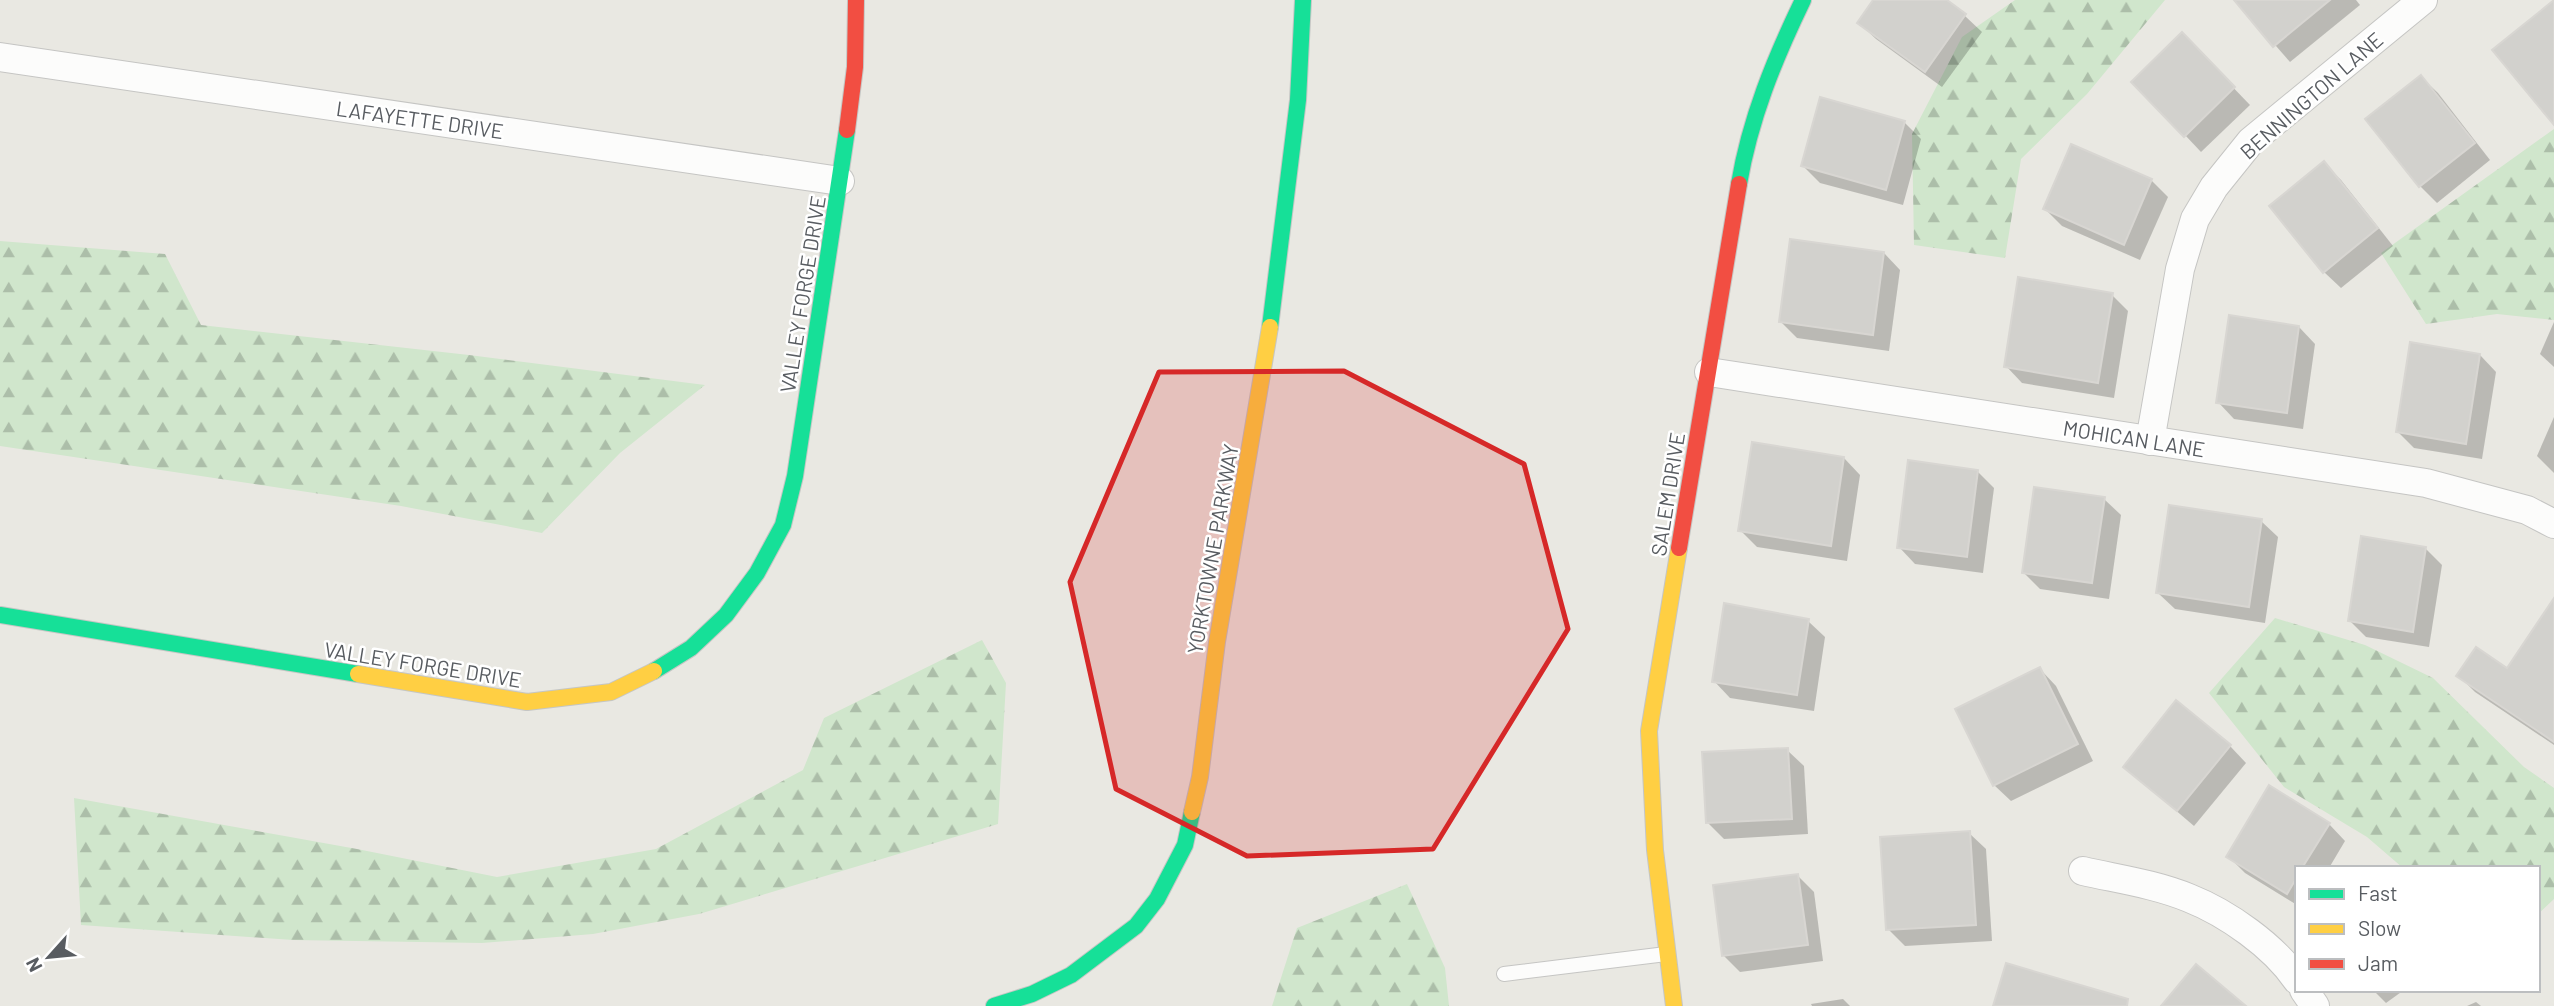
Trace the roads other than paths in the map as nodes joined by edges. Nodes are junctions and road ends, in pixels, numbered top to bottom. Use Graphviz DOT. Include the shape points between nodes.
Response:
graph roads {
  1 [pos="856,0"];
  2 [pos="1303,0"];
  3 [pos="1803,0"];
  4 [pos="2423,0"];
  5 [pos="0,57"];
  6 [pos="840,181"];
  7 [pos="1709,372"];
  8 [pos="2150,441"];
  9 [pos="2554,524"];
  10 [pos="0,615"];
  11 [pos="2083,871"];
  12 [pos="1666,954"];
  13 [pos="1504,974"];
  14 [pos="2295,977"];
  15 [pos="994,1006"];
  16 [pos="1674,1006"];
  1 -- 6 [label="street, VALLEY FORGE DRIVE" via="855,67"];
  2 -- 15 [label="street, YORKTOWNE PARKWAY" via="1298,100 1269,339 1217,642 1200,777 1185,845 1157,899 1136,926 1071,975 1032,995"];
  3 -- 7 [label="street, SALEM DRIVE" via="1756,108"];
  4 -- 8 [label="street, BENNINGTON LANE" via="2252,141 2214,187 2195,219 2180,269"];
  5 -- 6 [label="street, LAFAYETTE DRIVE"];
  6 -- 10 [label="street, VALLEY FORGE DRIVE" via="795,476 783,525 757,573 726,615 691,648 648,675 611,692 527,702"];
  7 -- 8 [label="street, MOHICAN LANE"];
  7 -- 12 [label="street, SALEM DRIVE" via="1649,731"];
  8 -- 9 [label="street, MOHICAN LANE" via="2426,483 2527,510"];
  11 -- 14 [label="street" via="2191,898 2246,929"];
  12 -- 13 [label="lane"];
  12 -- 16 [label="street, SALEM DRIVE"];
}
